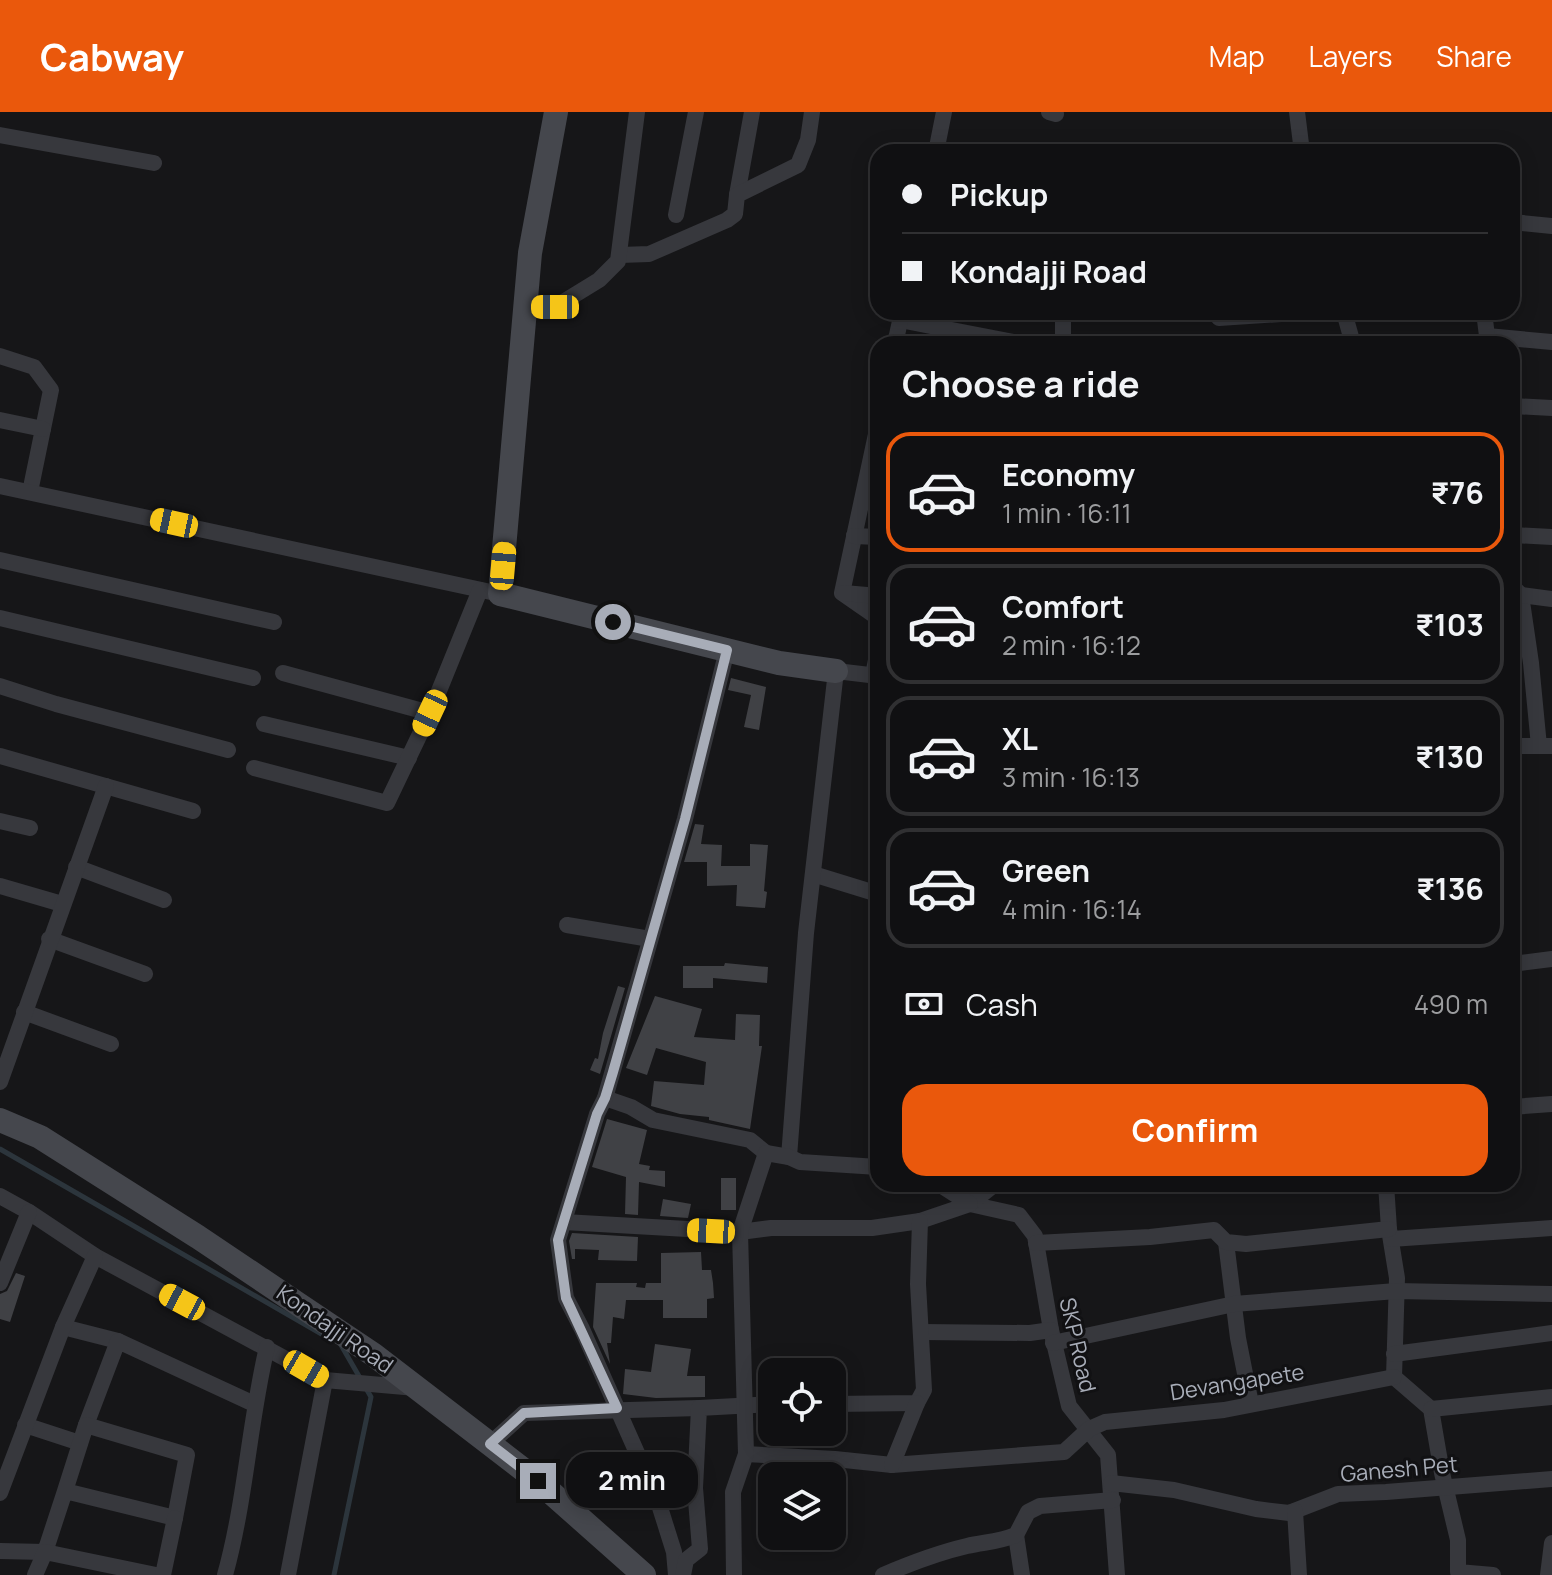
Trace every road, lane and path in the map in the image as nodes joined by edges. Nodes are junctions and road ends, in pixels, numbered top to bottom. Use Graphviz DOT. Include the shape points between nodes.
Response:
graph roads {
  1 [pos="556,112"];
  2 [pos="637,112"];
  3 [pos="696,112"];
  4 [pos="752,112"];
  5 [pos="812,112"];
  6 [pos="944,112"];
  7 [pos="1297,112"];
  8 [pos="0,135"];
  9 [pos="938,144"];
  10 [pos="1301,144"];
  11 [pos="154,163"];
  12 [pos="737,195"];
  13 [pos="676,215"];
  14 [pos="1520,223"];
  15 [pos="1552,226"];
  16 [pos="620,255"];
  17 [pos="525,307"];
  18 [pos="918,320"];
  19 [pos="988,336"];
  20 [pos="1520,341"];
  21 [pos="1552,342"];
  22 [pos="0,356"];
  23 [pos="1520,406"];
  24 [pos="1552,408"];
  25 [pos="0,420"];
  26 [pos="43,429"];
  27 [pos="870,485"];
  28 [pos="0,486"];
  29 [pos="30,492"];
  30 [pos="1520,535"];
  31 [pos="854,536"];
  32 [pos="870,537"];
  33 [pos="1552,537"];
  34 [pos="0,560"];
  35 [pos="1520,591"];
  36 [pos="490,592"];
  37 [pos="842,593"];
  38 [pos="870,595"];
  39 [pos="1552,599"];
  40 [pos="1520,609"];
  41 [pos="870,612"];
  42 [pos="0,618"];
  43 [pos="274,622"];
  44 [pos="727,650"];
  45 [pos="836,671"];
  46 [pos="283,673"];
  47 [pos="870,674"];
  48 [pos="253,678"];
  49 [pos="0,686"];
  50 [pos="430,713"];
  51 [pos="264,724"];
  52 [pos="1520,746"];
  53 [pos="1546,746"];
  54 [pos="228,750"];
  55 [pos="0,756"];
  56 [pos="409,758"];
  57 [pos="254,768"];
  58 [pos="106,786"];
  59 [pos="193,811"];
  60 [pos="0,821"];
  61 [pos="30,828"];
  62 [pos="76,867"];
  63 [pos="813,874"];
  64 [pos="0,886"];
  65 [pos="870,892"];
  66 [pos="164,900"];
  67 [pos="62,904"];
  68 [pos="567,925"];
  69 [pos="49,939"];
  70 [pos="650,939"];
  71 [pos="1552,959"];
  72 [pos="1520,963"];
  73 [pos="145,974"];
  74 [pos="24,1012"];
  75 [pos="111,1044"];
  76 [pos="0,1082"];
  77 [pos="605,1098"];
  78 [pos="1552,1104"];
  79 [pos="1520,1106"];
  80 [pos="0,1120"];
  81 [pos="766,1153"];
  82 [pos="789,1157"];
  83 [pos="870,1166"];
  84 [pos="951,1192"];
  85 [pos="985,1192"];
  86 [pos="1387,1192"];
  87 [pos="0,1196"];
  88 [pos="970,1204"];
  89 [pos="29,1212"];
  90 [pos="920,1221"];
  91 [pos="564,1222"];
  92 [pos="1552,1228"];
  93 [pos="740,1232"];
  94 [pos="1390,1234"];
  95 [pos="1226,1242"];
  96 [pos="1036,1243"];
  97 [pos="95,1256"];
  98 [pos="0,1283"];
  99 [pos="1396,1291"];
  100 [pos="1552,1294"];
  101 [pos="1234,1304"];
  102 [pos="63,1327"];
  103 [pos="921,1332"];
  104 [pos="1552,1333"];
  105 [pos="1052,1337"];
  106 [pos="118,1341"];
  107 [pos="267,1347"];
  108 [pos="1394,1354"];
  109 [pos="1394,1377"];
  110 [pos="325,1380"];
  111 [pos="418,1388"];
  112 [pos="1552,1397"];
  113 [pos="917,1403"];
  114 [pos="254,1404"];
  115 [pos="746,1404"];
  116 [pos="758,1404"];
  117 [pos="846,1404"];
  118 [pos="1251,1404"];
  119 [pos="617,1408"];
  120 [pos="699,1408"];
  121 [pos="1431,1409"];
  122 [pos="25,1425"];
  123 [pos="86,1425"];
  124 [pos="1089,1429"];
  125 [pos="80,1443"];
  126 [pos="490,1444"];
  127 [pos="746,1454"];
  128 [pos="892,1465"];
  129 [pos="1552,1479"];
  130 [pos="1447,1487"];
  131 [pos="65,1491"];
  132 [pos="1112,1492"];
  133 [pos="0,1493"];
  134 [pos="1295,1511"];
  135 [pos="175,1518"];
  136 [pos="1016,1535"];
  137 [pos="1552,1543"];
  138 [pos="0,1551"];
  139 [pos="45,1552"];
  140 [pos="1458,1574"];
  141 [pos="35,1575"];
  142 [pos="156,1575"];
  143 [pos="163,1575"];
  144 [pos="225,1575"];
  145 [pos="288,1575"];
  146 [pos="644,1575"];
  147 [pos="676,1575"];
  148 [pos="683,1575"];
  149 [pos="734,1575"];
  150 [pos="883,1575"];
  151 [pos="1022,1575"];
  152 [pos="1117,1575"];
  153 [pos="1299,1575"];
  154 [pos="1493,1575"];
  155 [pos="1548,1575"];
  1 -- 17 [label="street"];
  2 -- 16 [label="street"];
  3 -- 13 [label="street"];
  4 -- 12 [label="street"];
  5 -- 12 [label="street" via="798,165"];
  6 -- 9 [label="street"];
  7 -- 10 [label="street"];
  8 -- 11 [label="street"];
  12 -- 16 [label="street" via="735,214 727,220 649,254"];
  14 -- 15 [label="street"];
  16 -- 17 [label="street" via="599,280 555,307"];
  17 -- 36 [label="street"];
  18 -- 19 [label="street"];
  20 -- 21 [label="street"];
  22 -- 26 [label="street" via="34,367 51,390"];
  23 -- 24 [label="street"];
  25 -- 26 [label="street"];
  26 -- 29 [label="street"];
  27 -- 31 [label="street"];
  28 -- 29 [label="street"];
  29 -- 36 [label="street"];
  30 -- 33 [label="street"];
  31 -- 32 [label="street"];
  31 -- 37 [label="street"];
  34 -- 43 [label="street"];
  35 -- 39 [label="street"];
  36 -- 44 [label="street"];
  36 -- 50 [label="street"];
  37 -- 38 [label="street"];
  37 -- 41 [label="street"];
  40 -- 53 [label="street"];
  42 -- 48 [label="street"];
  44 -- 45 [label="street"];
  44 -- 70 [label="street"];
  45 -- 47 [label="street"];
  45 -- 63 [label="street"];
  46 -- 50 [label="street"];
  49 -- 54 [label="street"];
  50 -- 56 [label="street"];
  51 -- 56 [label="street"];
  52 -- 53 [label="street"];
  55 -- 58 [label="street"];
  56 -- 57 [label="street" via="387,803"];
  58 -- 59 [label="street"];
  58 -- 62 [label="street"];
  60 -- 61 [label="street"];
  62 -- 66 [label="street"];
  62 -- 67 [label="street"];
  63 -- 65 [label="street"];
  63 -- 82 [label="street"];
  64 -- 67 [label="street"];
  67 -- 69 [label="street"];
  68 -- 70 [label="street"];
  69 -- 73 [label="street"];
  69 -- 74 [label="street"];
  70 -- 77 [label="street"];
  71 -- 72 [label="street"];
  74 -- 75 [label="street"];
  74 -- 76 [label="street"];
  77 -- 81 [label="street" via="653,1120 750,1140"];
  77 -- 91 [label="street"];
  78 -- 79 [label="street"];
  80 -- 111 [label="street, Kondajji Road" via="40,1137 198,1237"];
  81 -- 82 [label="street"];
  81 -- 93 [label="street"];
  82 -- 83 [label="street"];
  84 -- 88 [label="street"];
  85 -- 88 [label="street"];
  86 -- 94 [label="street"];
  87 -- 89 [label="street"];
  88 -- 90 [label="street"];
  88 -- 96 [label="street, SKP Road" via="1019,1215"];
  89 -- 97 [label="street"];
  89 -- 98 [label="street"];
  90 -- 93 [label="street" via="872,1228"];
  90 -- 103 [label="street"];
  91 -- 93 [label="street"];
  91 -- 119 [label="street" via="558,1240 566,1298"];
  92 -- 94 [label="street"];
  93 -- 115 [label="street"];
  94 -- 95 [label="street"];
  94 -- 99 [label="street"];
  95 -- 96 [label="street" via="1214,1230"];
  95 -- 101 [label="street"];
  96 -- 105 [label="street, SKP Road"];
  97 -- 102 [label="street"];
  97 -- 107 [label="street"];
  99 -- 100 [label="street"];
  99 -- 101 [label="street"];
  99 -- 108 [label="street"];
  101 -- 105 [label="street"];
  101 -- 118 [label="street"];
  102 -- 106 [label="street"];
  102 -- 122 [label="street"];
  103 -- 105 [label="street"];
  103 -- 113 [label="street" via="924,1390"];
  104 -- 108 [label="street"];
  105 -- 124 [label="street, SKP Road" via="1069,1406"];
  106 -- 114 [label="street"];
  106 -- 123 [label="street"];
  107 -- 110 [label="street"];
  107 -- 114 [label="street"];
  108 -- 109 [label="street"];
  109 -- 118 [label="street, Devangapete"];
  109 -- 121 [label="street"];
  110 -- 111 [label="street"];
  110 -- 145 [label="street"];
  111 -- 126 [label="street, Kondajji Road"];
  112 -- 121 [label="street"];
  113 -- 117 [label="street"];
  113 -- 128 [label="street"];
  114 -- 144 [label="street" via="237,1529"];
  115 -- 116 [label="street"];
  115 -- 120 [label="street"];
  115 -- 127 [label="street"];
  118 -- 124 [label="street, Devangapete" via="1105,1422"];
  119 -- 120 [label="street"];
  119 -- 126 [label="street" via="524,1413"];
  119 -- 147 [label="street" via="657,1498"];
  120 -- 148 [label="street" via="695,1488 700,1549 686,1560"];
  121 -- 130 [label="street"];
  122 -- 125 [label="street"];
  122 -- 133 [label="street"];
  123 -- 125 [label="street"];
  123 -- 135 [label="street" via="187,1455"];
  124 -- 128 [label="street" via="1064,1452"];
  124 -- 132 [label="street, SKP Road" via="1108,1455"];
  125 -- 131 [label="street"];
  126 -- 146 [label="street, Kondajji Road"];
  127 -- 128 [label="street"];
  127 -- 149 [label="street" via="733,1492"];
  129 -- 130 [label="street, Ganesh Pet"];
  130 -- 134 [label="street, Ganesh Pet" via="1338,1494"];
  130 -- 140 [label="street" via="1458,1540"];
  131 -- 135 [label="street"];
  131 -- 139 [label="street"];
  132 -- 134 [label="street, Ganesh Pet" via="1174,1490 1256,1509"];
  132 -- 136 [label="street, Ganesh Pet" via="1040,1506 1028,1512"];
  132 -- 152 [label="street, SKP Road"];
  134 -- 153 [label="street"];
  135 -- 143 [label="street"];
  136 -- 150 [label="street" via="922,1558"];
  136 -- 151 [label="street"];
  137 -- 155 [label="street"];
  138 -- 139 [label="street"];
  139 -- 141 [label="street"];
  139 -- 142 [label="street"];
  140 -- 154 [label="street"];
}
